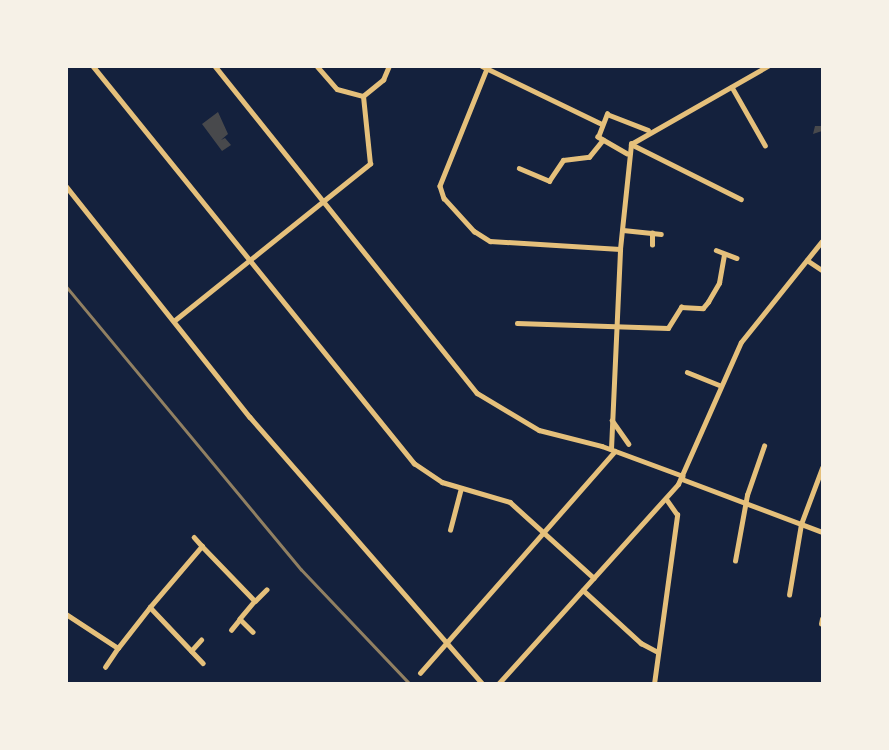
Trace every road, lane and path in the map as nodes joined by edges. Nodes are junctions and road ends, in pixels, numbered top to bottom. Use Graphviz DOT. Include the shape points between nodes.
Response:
graph roads {
  1 [pos="93,66"];
  2 [pos="215,66"];
  3 [pos="317,66"];
  4 [pos="389,66"];
  5 [pos="768,66"];
  6 [pos="485,68"];
  7 [pos="733,87"];
  8 [pos="363,96"];
  9 [pos="600,123"];
  10 [pos="649,131"];
  11 [pos="603,140"];
  12 [pos="631,144"];
  13 [pos="765,145"];
  14 [pos="627,155"];
  15 [pos="519,168"];
  16 [pos="66,186"];
  17 [pos="741,200"];
  18 [pos="322,201"];
  19 [pos="623,230"];
  20 [pos="652,233"];
  21 [pos="661,234"];
  22 [pos="822,241"];
  23 [pos="652,245"];
  24 [pos="620,249"];
  25 [pos="716,250"];
  26 [pos="724,254"];
  27 [pos="737,258"];
  28 [pos="248,259"];
  29 [pos="807,260"];
  30 [pos="822,270"];
  31 [pos="175,320"];
  32 [pos="517,323"];
  33 [pos="616,326"];
  34 [pos="687,372"];
  35 [pos="719,385"];
  36 [pos="612,420"];
  37 [pos="629,444"];
  38 [pos="764,446"];
  39 [pos="613,450"];
  40 [pos="822,468"];
  41 [pos="683,477"];
  42 [pos="461,488"];
  43 [pos="666,499"];
  44 [pos="745,503"];
  45 [pos="801,524"];
  46 [pos="450,530"];
  47 [pos="822,532"];
  48 [pos="545,534"];
  49 [pos="194,537"];
  50 [pos="202,546"];
  51 [pos="735,561"];
  52 [pos="594,578"];
  53 [pos="266,590"];
  54 [pos="583,590"];
  55 [pos="789,595"];
  56 [pos="255,601"];
  57 [pos="150,607"];
  58 [pos="67,612"];
  59 [pos="240,619"];
  60 [pos="231,630"];
  61 [pos="253,632"];
  62 [pos="201,640"];
  63 [pos="447,642"];
  64 [pos="118,648"];
  65 [pos="191,652"];
  66 [pos="658,652"];
  67 [pos="203,663"];
  68 [pos="105,667"];
  69 [pos="420,673"];
  70 [pos="483,684"];
  71 [pos="498,684"];
  72 [pos="654,684"];
  1 -- 28 [label="street"];
  2 -- 18 [label="street"];
  3 -- 8 [label="street" via="337,89"];
  4 -- 8 [label="street" via="378,86"];
  5 -- 7 [label="street"];
  6 -- 9 [label="street"];
  6 -- 24 [label="street" via="440,186 444,198 490,241"];
  7 -- 10 [label="street"];
  7 -- 13 [label="street"];
  8 -- 18 [label="street" via="371,161"];
  9 -- 10 [label="street" via="612,113"];
  9 -- 11 [label="street" via="597,131"];
  10 -- 12 [label="street"];
  11 -- 14 [label="street"];
  11 -- 15 [label="street" via="589,157 563,160 549,181"];
  12 -- 14 [label="street"];
  12 -- 17 [label="street"];
  14 -- 19 [label="street"];
  16 -- 31 [label="street"];
  18 -- 28 [label="street"];
  18 -- 39 [label="street" via="477,393 539,430"];
  19 -- 20 [label="street"];
  19 -- 24 [label="street"];
  20 -- 21 [label="street"];
  20 -- 23 [label="street"];
  22 -- 29 [label="street"];
  24 -- 33 [label="street"];
  25 -- 26 [label="street"];
  26 -- 27 [label="street"];
  26 -- 33 [label="street" via="719,282 703,308 684,305 668,328"];
  28 -- 31 [label="street"];
  28 -- 42 [label="street" via="414,463 429,475"];
  29 -- 30 [label="street"];
  29 -- 35 [label="street" via="751,326"];
  31 -- 63 [label="street" via="250,417"];
  32 -- 33 [label="street"];
  33 -- 36 [label="street"];
  34 -- 35 [label="street"];
  35 -- 41 [label="street"];
  36 -- 37 [label="street"];
  36 -- 39 [label="street"];
  38 -- 44 [label="street"];
  39 -- 41 [label="street"];
  39 -- 48 [label="street"];
  40 -- 45 [label="street"];
  41 -- 43 [label="street"];
  41 -- 44 [label="street"];
  42 -- 46 [label="street"];
  42 -- 48 [label="street" via="510,502"];
  43 -- 52 [label="street"];
  43 -- 66 [label="street" via="677,515"];
  44 -- 45 [label="street"];
  44 -- 51 [label="street"];
  45 -- 47 [label="street"];
  45 -- 55 [label="street"];
  48 -- 52 [label="street"];
  48 -- 63 [label="street"];
  49 -- 50 [label="street"];
  50 -- 56 [label="street"];
  50 -- 57 [label="street"];
  52 -- 54 [label="street"];
  53 -- 56 [label="street"];
  54 -- 66 [label="street" via="641,643"];
  54 -- 71 [label="street"];
  56 -- 59 [label="street"];
  57 -- 64 [label="street"];
  57 -- 65 [label="street"];
  58 -- 64 [label="street"];
  59 -- 60 [label="street"];
  59 -- 61 [label="street"];
  62 -- 65 [label="street"];
  63 -- 69 [label="street"];
  63 -- 70 [label="street"];
  64 -- 68 [label="street"];
  65 -- 67 [label="street"];
  66 -- 72 [label="street"];
}
